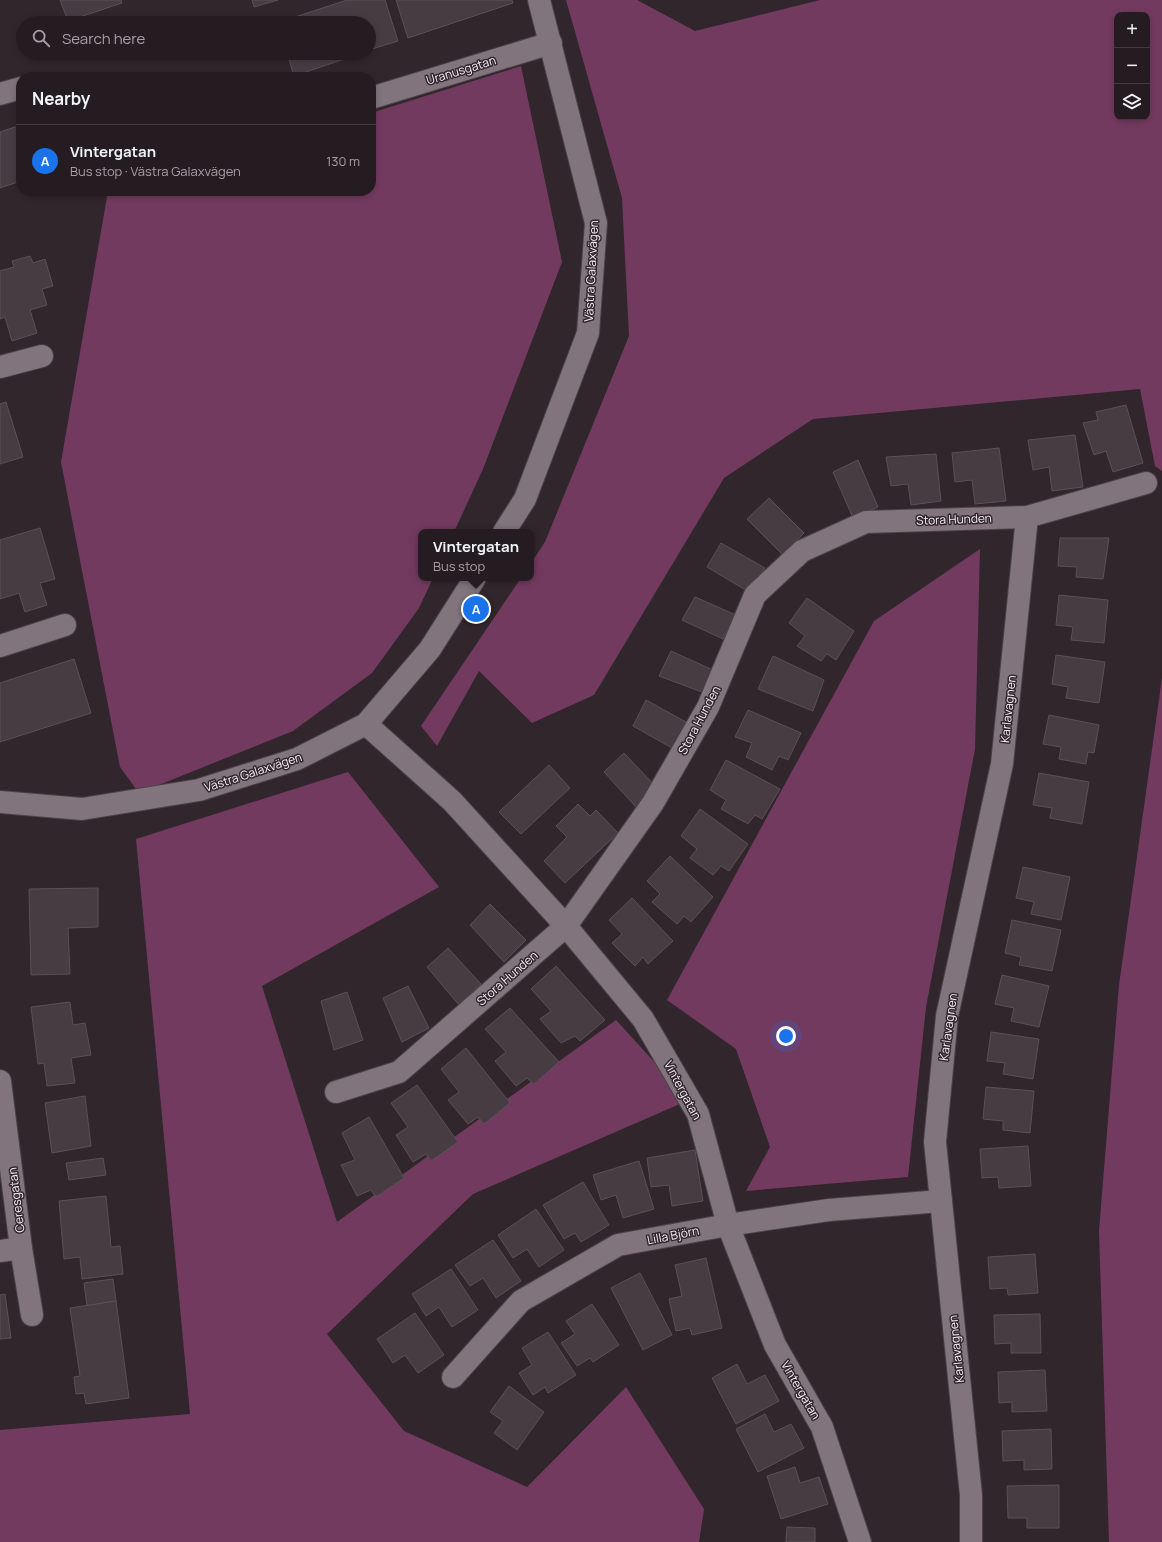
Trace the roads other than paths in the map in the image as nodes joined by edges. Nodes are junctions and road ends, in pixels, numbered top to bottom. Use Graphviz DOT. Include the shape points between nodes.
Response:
graph roads {
  1 [pos="539,0"];
  2 [pos="551,43"];
  3 [pos="16,89"];
  4 [pos="0,94"];
  5 [pos="376,96"];
  6 [pos="42,356"];
  7 [pos="0,367"];
  8 [pos="1146,483"];
  9 [pos="1027,517"];
  10 [pos="506,529"];
  11 [pos="473,581"];
  12 [pos="65,625"];
  13 [pos="0,646"];
  14 [pos="366,724"];
  15 [pos="0,802"];
  16 [pos="566,926"];
  17 [pos="0,1081"];
  18 [pos="336,1092"];
  19 [pos="941,1201"];
  20 [pos="728,1225"];
  21 [pos="22,1248"];
  22 [pos="0,1251"];
  23 [pos="32,1315"];
  24 [pos="453,1377"];
  25 [pos="860,1542"];
  26 [pos="971,1542"];
  1 -- 2 [label="street, Västra Galaxvägen"];
  2 -- 5 [label="street, Uranusgatan"];
  2 -- 10 [label="street, Västra Galaxvägen" via="596,223 588,333 525,499"];
  3 -- 4 [label="street"];
  6 -- 7 [label="street"];
  8 -- 9 [label="street, Stora Hunden"];
  9 -- 16 [label="street, Stora Hunden" via="866,522 802,551 755,595 708,707 653,803"];
  9 -- 19 [label="street, Karlavagnen" via="1002,764 947,1016 935,1142"];
  11 -- 14 [label="street, Västra Galaxvägen" via="430,649"];
  12 -- 13 [label="street"];
  14 -- 15 [label="street, Västra Galaxvägen" via="297,759 199,790 82,809"];
  14 -- 16 [label="street, Vintergatan" via="452,801"];
  16 -- 18 [label="street, Stora Hunden" via="400,1072"];
  16 -- 20 [label="street, Vintergatan" via="642,1019 698,1114"];
  17 -- 21 [label="street, Ceresgatan"];
  19 -- 20 [label="street, Lilla Björn" via="829,1210"];
  19 -- 26 [label="street, Karlavagnen" via="970,1495"];
  20 -- 24 [label="street, Lilla Björn" via="618,1245 521,1302"];
  20 -- 25 [label="street, Vintergatan" via="775,1345 822,1427"];
  21 -- 22 [label="street, Ceresgatan"];
  21 -- 23 [label="street, Ceresgatan"];
}
